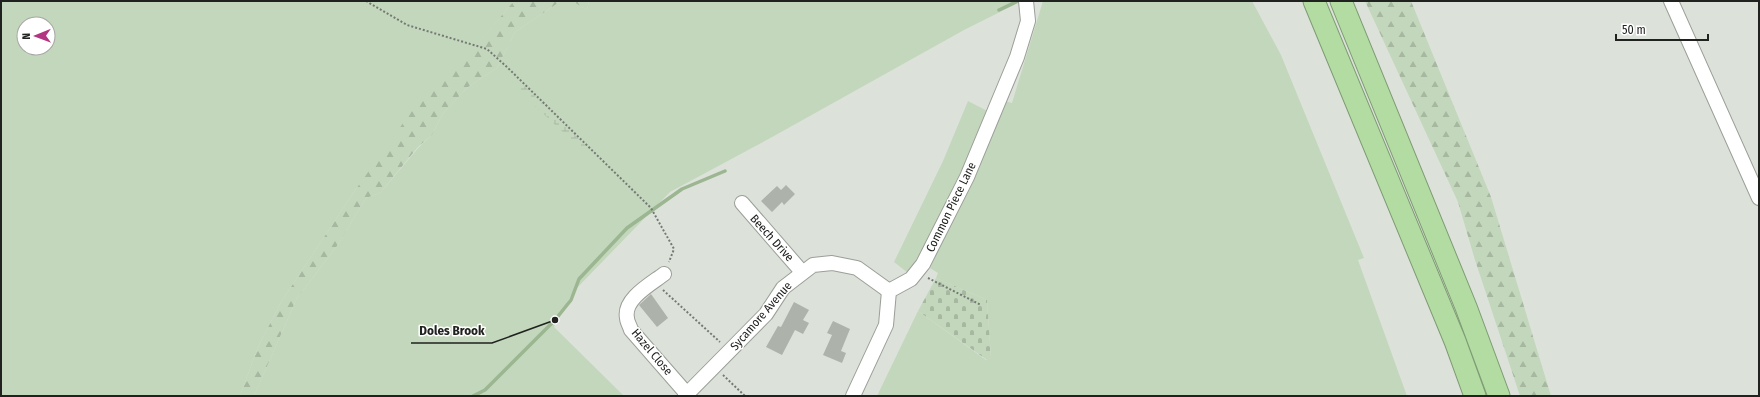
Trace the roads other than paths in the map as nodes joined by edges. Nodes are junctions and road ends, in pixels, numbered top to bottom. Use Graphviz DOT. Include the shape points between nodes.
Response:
graph roads {
  1 [pos="1314,1"];
  2 [pos="1341,1"];
  3 [pos="1670,1"];
  4 [pos="1026,2"];
  5 [pos="1759,198"];
  6 [pos="742,203"];
  7 [pos="802,272"];
  8 [pos="664,274"];
  9 [pos="889,291"];
  10 [pos="686,395"];
  11 [pos="853,396"];
  12 [pos="1475,396"];
  13 [pos="1499,396"];
  1 -- 12 [label="highway" via="1456,341"];
  2 -- 13 [label="highway" via="1466,307"];
  3 -- 5 [label="street"];
  4 -- 9 [label="street, Common Piece Lane" via="1028,21 1017,57 967,176 923,264 911,279"];
  6 -- 7 [label="street, Beech Drive"];
  7 -- 9 [label="street, Sycamore Avenue" via="813,265 844,264 857,268"];
  7 -- 10 [label="street, Sycamore Avenue" via="783,288 766,314 731,352"];
  8 -- 10 [label="street, Hazel Close" via="627,306 626,317 631,330"];
  9 -- 11 [label="street" via="886,326"];
}
